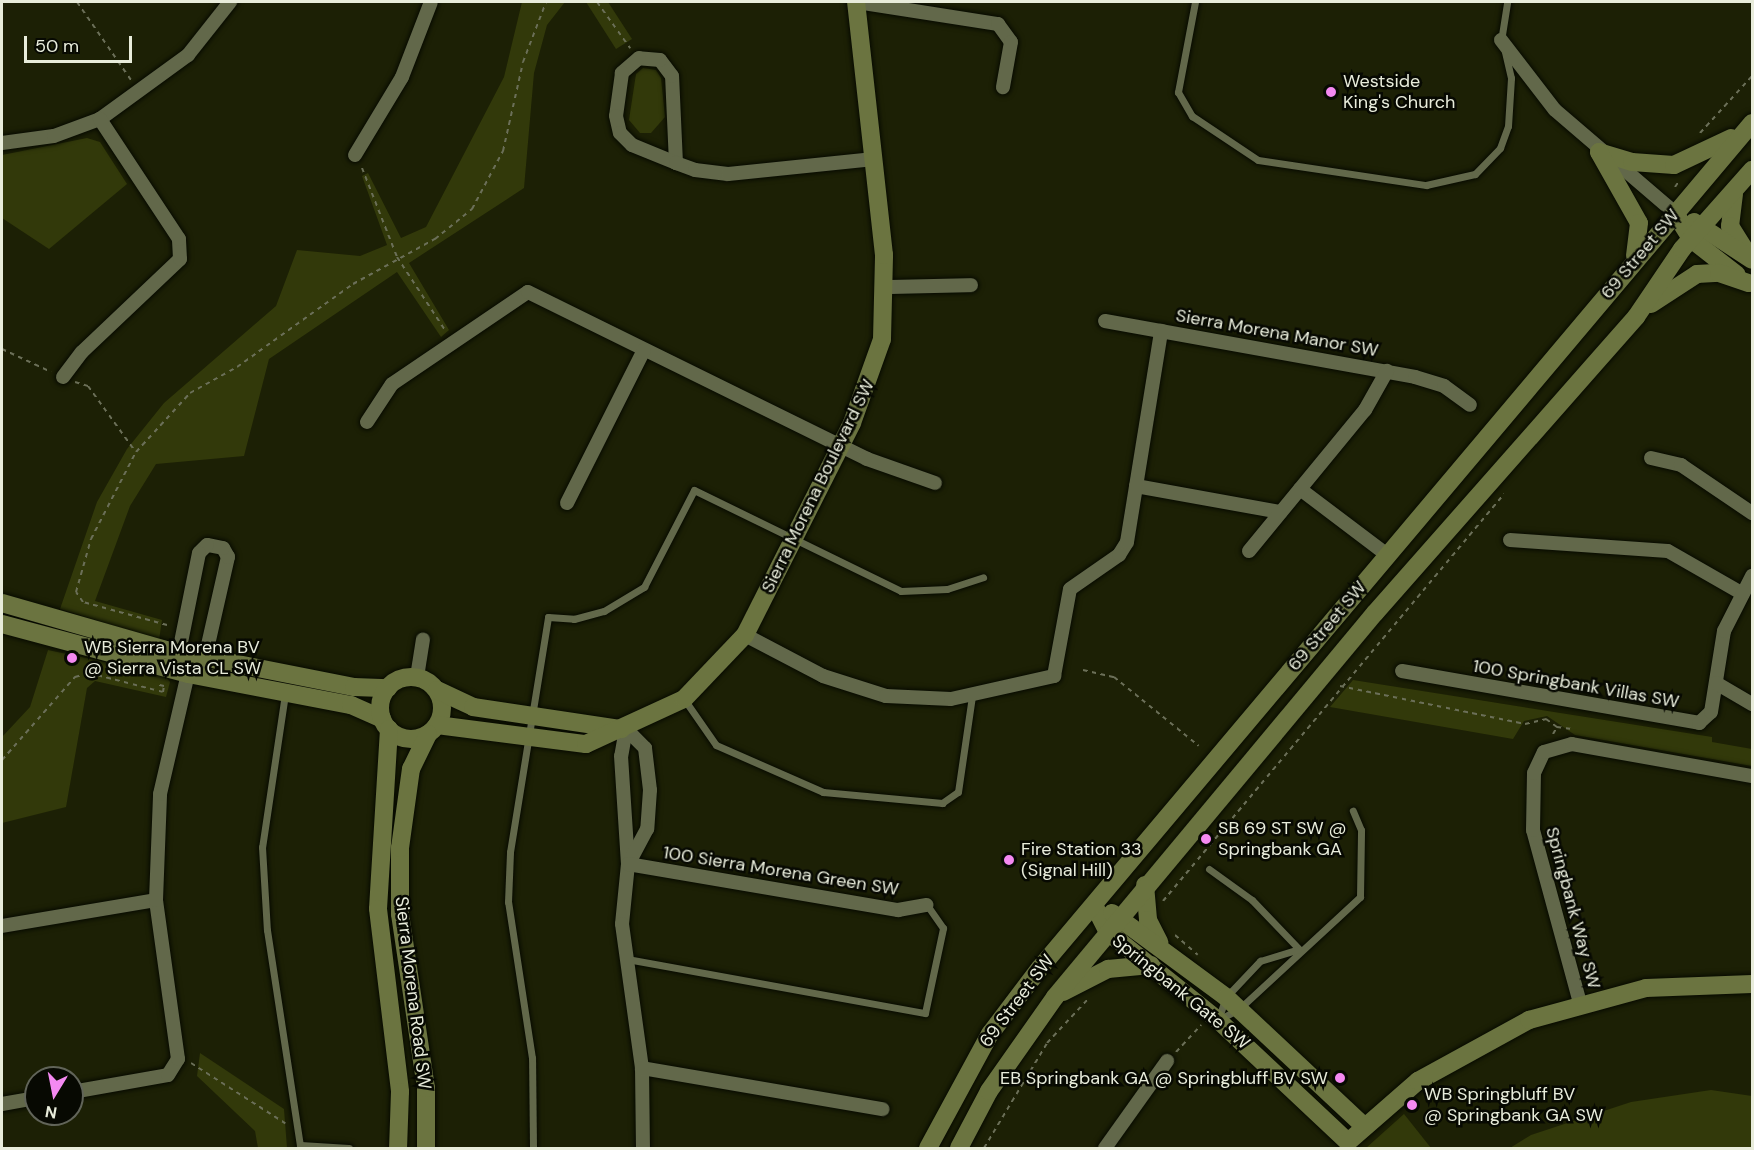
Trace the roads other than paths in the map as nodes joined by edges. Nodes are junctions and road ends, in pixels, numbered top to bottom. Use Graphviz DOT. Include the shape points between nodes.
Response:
graph roads {
  1 [pos="230,2"];
  2 [pos="431,2"];
  3 [pos="857,2"];
  4 [pos="1195,2"];
  5 [pos="1507,2"];
  6 [pos="1501,40"];
  7 [pos="1003,87"];
  8 [pos="100,119"];
  9 [pos="1751,124"];
  10 [pos="2,143"];
  11 [pos="1599,152"];
  12 [pos="355,155"];
  13 [pos="874,159"];
  14 [pos="676,163"];
  15 [pos="1752,170"];
  16 [pos="1735,191"];
  17 [pos="1675,213"];
  18 [pos="1697,232"];
  19 [pos="1752,259"];
  20 [pos="1630,266"];
  21 [pos="970,285"];
  22 [pos="1750,285"];
  23 [pos="886,287"];
  24 [pos="1636,317"];
  25 [pos="1105,321"];
  26 [pos="1161,331"];
  27 [pos="644,350"];
  28 [pos="1387,371"];
  29 [pos="63,377"];
  30 [pos="1470,405"];
  31 [pos="367,422"];
  32 [pos="839,446"];
  33 [pos="1651,458"];
  34 [pos="935,483"];
  35 [pos="1136,486"];
  36 [pos="1300,489"];
  37 [pos="567,503"];
  38 [pos="1281,512"];
  39 [pos="1752,513"];
  40 [pos="794,537"];
  41 [pos="1510,540"];
  42 [pos="1249,551"];
  43 [pos="1386,554"];
  44 [pos="1752,576"];
  45 [pos="983,577"];
  46 [pos="1743,594"];
  47 [pos="2,603"];
  48 [pos="2,624"];
  49 [pos="745,635"];
  50 [pos="423,639"];
  51 [pos="179,652"];
  52 [pos="206,658"];
  53 [pos="1402,671"];
  54 [pos="188,674"];
  55 [pos="417,677"];
  56 [pos="1716,683"];
  57 [pos="388,687"];
  58 [pos="436,690"];
  59 [pos="285,694"];
  60 [pos="972,696"];
  61 [pos="684,699"];
  62 [pos="1752,704"];
  63 [pos="531,716"];
  64 [pos="385,724"];
  65 [pos="626,729"];
  66 [pos="432,730"];
  67 [pos="529,738"];
  68 [pos="1752,776"];
  69 [pos="1353,811"];
  70 [pos="628,864"];
  71 [pos="1209,869"];
  72 [pos="1145,885"];
  73 [pos="156,900"];
  74 [pos="927,905"];
  75 [pos="1094,905"];
  76 [pos="1120,916"];
  77 [pos="2,926"];
  78 [pos="1108,932"];
  79 [pos="1161,946"];
  80 [pos="1299,949"];
  81 [pos="624,959"];
  82 [pos="1151,965"];
  83 [pos="1752,984"];
  84 [pos="1055,997"];
  85 [pos="1232,1003"];
  86 [pos="1580,1003"];
  87 [pos="1214,1017"];
  88 [pos="1167,1061"];
  89 [pos="642,1068"];
  90 [pos="84,1090"];
  91 [pos="24,1100"];
  92 [pos="2,1104"];
  93 [pos="883,1109"];
  94 [pos="1364,1126"];
  95 [pos="1344,1145"];
  96 [pos="349,1149"];
  97 [pos="398,1149"];
  98 [pos="426,1149"];
  99 [pos="533,1149"];
  100 [pos="643,1149"];
  101 [pos="928,1149"];
  102 [pos="959,1149"];
  103 [pos="1105,1149"];
  1 -- 8 [label="street" via="188,56"];
  2 -- 12 [label="street" via="402,77"];
  3 -- 7 [label="street" via="998,24 1011,42"];
  3 -- 13 [label="street, Sierra Morena Boulevard SW"];
  4 -- 6 [label="lane" via="1178,92 1192,117 1258,160 1426,185 1475,174 1500,148 1511,105"];
  5 -- 6 [label="lane"];
  6 -- 11 [label="street" via="1554,110"];
  8 -- 10 [label="street" via="54,136"];
  8 -- 29 [label="street" via="180,239 180,259 81,352"];
  9 -- 11 [label="street" via="1687,162 1658,166"];
  9 -- 17 [label="street, 69 Street SW"];
  11 -- 17 [label="street"];
  11 -- 20 [label="street" via="1639,223 1638,249"];
  13 -- 14 [label="street" via="728,174"];
  13 -- 23 [label="street, Sierra Morena Boulevard SW"];
  14 -- 14 [label="street" via="632,146 618,128 622,74 639,58 660,60 672,76"];
  15 -- 16 [label="street, 69 Street SW"];
  16 -- 18 [label="street, 69 Street SW"];
  16 -- 19 [label="street" via="1730,226"];
  17 -- 18 [label="street"];
  17 -- 20 [label="street, 69 Street SW"];
  18 -- 19 [label="street"];
  18 -- 22 [label="street"];
  18 -- 24 [label="street, 69 Street SW"];
  20 -- 43 [label="street, 69 Street SW"];
  21 -- 23 [label="street"];
  22 -- 24 [label="street" via="1719,273 1697,274"];
  23 -- 32 [label="street, Sierra Morena Boulevard SW" via="872,374"];
  24 -- 72 [label="street, 69 Street SW"];
  25 -- 26 [label="street, Sierra Morena Manor SW"];
  26 -- 28 [label="street, Sierra Morena Manor SW"];
  26 -- 35 [label="street, Sierra Morena Manor SW"];
  27 -- 31 [label="street" via="528,292 392,384"];
  27 -- 32 [label="street"];
  27 -- 37 [label="street"];
  28 -- 30 [label="street, Sierra Morena Manor SW" via="1444,386"];
  28 -- 36 [label="street, Sierra Morena Manor SW" via="1365,410"];
  32 -- 34 [label="street"];
  32 -- 40 [label="street, Sierra Morena Boulevard SW"];
  33 -- 39 [label="street" via="1681,465"];
  35 -- 38 [label="street"];
  35 -- 60 [label="street, Sierra Morena Manor SW" via="1127,542 1119,555 1070,589 1054,676"];
  36 -- 38 [label="street, Sierra Morena Manor SW"];
  36 -- 43 [label="street"];
  38 -- 42 [label="street, Sierra Morena Manor SW"];
  40 -- 45 [label="lane" via="901,591 947,589"];
  40 -- 49 [label="street, Sierra Morena Boulevard SW"];
  40 -- 63 [label="lane" via="694,490 644,587 604,611 574,620 548,617"];
  41 -- 46 [label="street" via="1668,551"];
  43 -- 75 [label="street, 69 Street SW"];
  44 -- 46 [label="street, 100 Springbank Villas SW"];
  46 -- 56 [label="street, 100 Springbank Villas SW" via="1720,645"];
  47 -- 51 [label="street"];
  48 -- 54 [label="street"];
  49 -- 60 [label="street" via="865,692 908,699"];
  49 -- 61 [label="street, Sierra Morena Boulevard SW"];
  50 -- 55 [label="street"];
  51 -- 52 [label="street"];
  51 -- 52 [label="street" via="199,553 207,545 223,548 228,557"];
  51 -- 54 [label="street"];
  52 -- 54 [label="street"];
  52 -- 57 [label="street" via="354,687"];
  53 -- 56 [label="street, 100 Springbank Villas SW" via="1694,723 1711,712"];
  54 -- 59 [label="street"];
  54 -- 73 [label="street" via="160,794"];
  55 -- 57 [label="street"];
  55 -- 58 [label="street"];
  56 -- 62 [label="street"];
  57 -- 64 [label="street" via="380,706"];
  58 -- 63 [label="street" via="473,707"];
  58 -- 66 [label="street" via="442,709"];
  59 -- 64 [label="street" via="351,705"];
  59 -- 96 [label="lane" via="262,847 267,930 300,1145"];
  60 -- 61 [label="lane" via="958,792 942,803 823,792 716,745"];
  61 -- 65 [label="street, Sierra Morena Boulevard SW"];
  63 -- 65 [label="street"];
  63 -- 67 [label="lane"];
  64 -- 66 [label="street" via="407,739"];
  64 -- 97 [label="street, Sierra Morena Road SW" via="378,909 396,1050"];
  65 -- 67 [label="street, Sierra Morena Boulevard SW" via="586,744"];
  65 -- 70 [label="street" via="621,756"];
  65 -- 70 [label="street" via="645,748 650,790 647,829"];
  66 -- 67 [label="street, Sierra Morena Boulevard SW"];
  66 -- 98 [label="street, Sierra Morena Road SW" via="411,769 400,848 400,914 426,1088"];
  67 -- 99 [label="lane" via="510,852 508,902 532,1058"];
  68 -- 86 [label="street, Springbank Way SW" via="1572,744 1558,743 1544,752 1534,773 1533,830"];
  69 -- 80 [label="lane" via="1360,830 1363,892 1352,908"];
  70 -- 74 [label="street, 100 Sierra Morena Green SW" via="898,910"];
  70 -- 81 [label="street"];
  71 -- 80 [label="lane" via="1252,900"];
  72 -- 76 [label="street, 69 Street SW"];
  72 -- 79 [label="street" via="1148,920"];
  73 -- 77 [label="street"];
  73 -- 90 [label="street" via="178,1059 168,1075"];
  74 -- 81 [label="lane" via="943,928 925,1012"];
  75 -- 76 [label="street, Springbank Gate SW"];
  75 -- 78 [label="street, Springbank Gate SW"];
  75 -- 101 [label="street, 69 Street SW" via="990,1034"];
  76 -- 78 [label="street, 69 Street SW"];
  76 -- 79 [label="street, Springbank Gate SW"];
  78 -- 82 [label="street, Springbank Gate SW"];
  78 -- 84 [label="street, 69 Street SW"];
  79 -- 85 [label="street, Springbank Gate SW"];
  80 -- 85 [label="lane"];
  80 -- 85 [label="lane" via="1260,961"];
  81 -- 89 [label="street"];
  82 -- 84 [label="street" via="1108,969"];
  82 -- 87 [label="street, Springbank Gate SW"];
  83 -- 86 [label="street" via="1675,985"];
  84 -- 102 [label="street, 69 Street SW" via="989,1090"];
  85 -- 87 [label="lane"];
  85 -- 87 [label="lane"];
  85 -- 94 [label="street, Springbank Gate SW"];
  86 -- 94 [label="street" via="1457,1055"];
  87 -- 95 [label="street, Springbank Gate SW"];
  88 -- 103 [label="street"];
  89 -- 93 [label="street"];
  89 -- 100 [label="street"];
  91 -- 92 [label="street"];
  94 -- 95 [label="street"];
}
